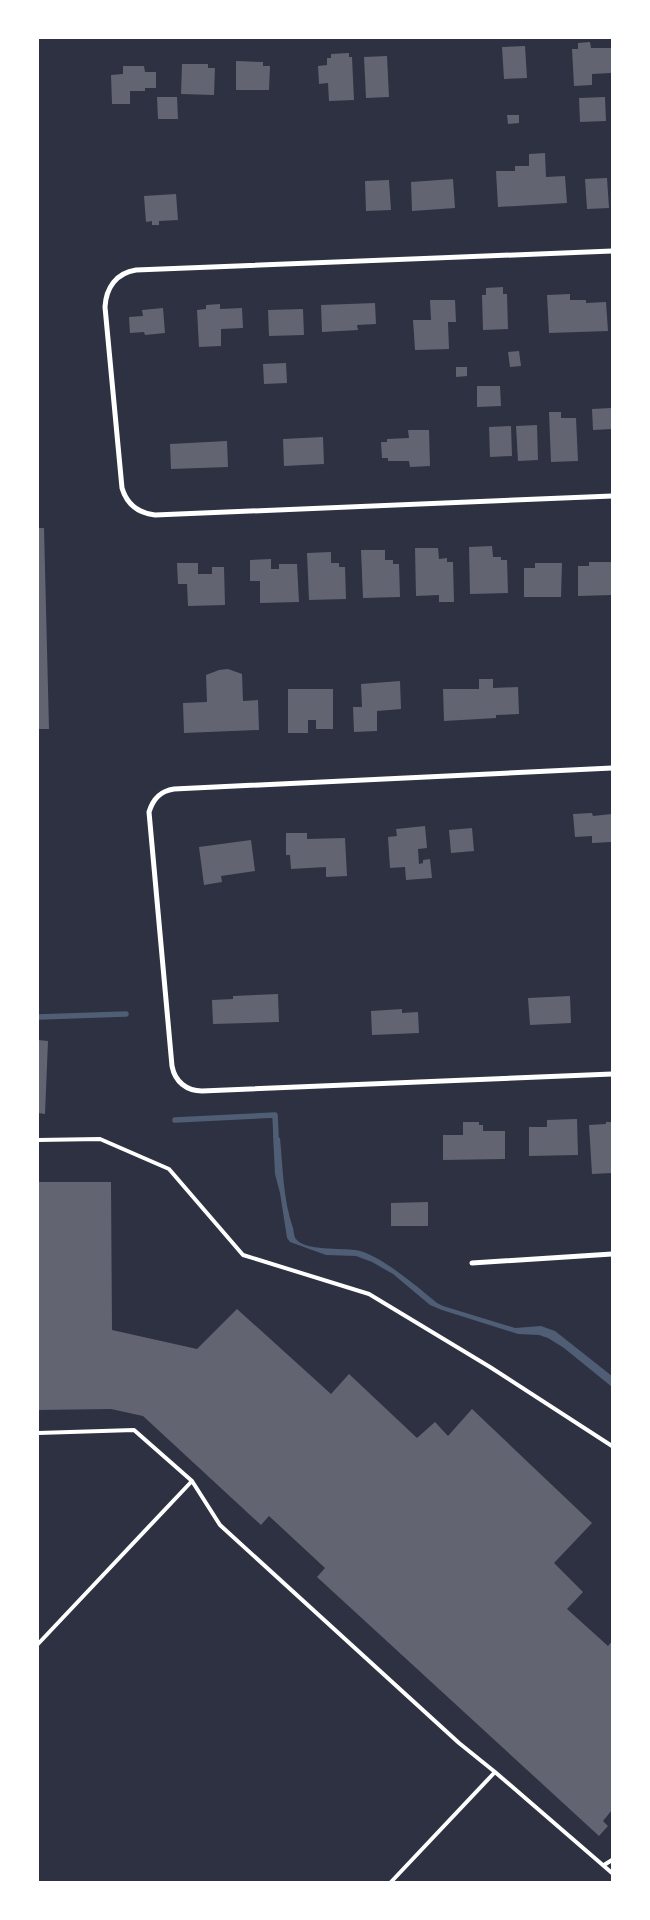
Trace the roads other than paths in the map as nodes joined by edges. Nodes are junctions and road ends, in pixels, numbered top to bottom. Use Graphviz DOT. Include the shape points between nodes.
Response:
graph roads {
  1 [pos="612,251"];
  2 [pos="612,496"];
  3 [pos="612,768"];
  4 [pos="612,1074"];
  5 [pos="38,1140"];
  6 [pos="612,1254"];
  7 [pos="472,1263"];
  8 [pos="38,1433"];
  9 [pos="612,1446"];
  10 [pos="192,1481"];
  11 [pos="38,1644"];
  12 [pos="495,1772"];
  13 [pos="612,1860"];
  14 [pos="604,1865"];
  15 [pos="612,1872"];
  16 [pos="391,1882"];
  1 -- 2 [label="street" via="131,271 116,280 108,292 105,307 122,488 139,511 155,515"];
  3 -- 4 [label="street" via="174,789 160,793 151,807 150,818 172,1066 179,1082 192,1090"];
  5 -- 9 [label="lane" via="100,1139 169,1169 243,1255 369,1294"];
  6 -- 7 [label="street"];
  8 -- 10 [label="lane" via="134,1430"];
  10 -- 11 [label="lane"];
  10 -- 12 [label="lane" via="220,1525"];
  12 -- 14 [label="lane"];
  12 -- 16 [label="lane"];
  13 -- 14 [label="lane"];
  14 -- 15 [label="lane"];
}
